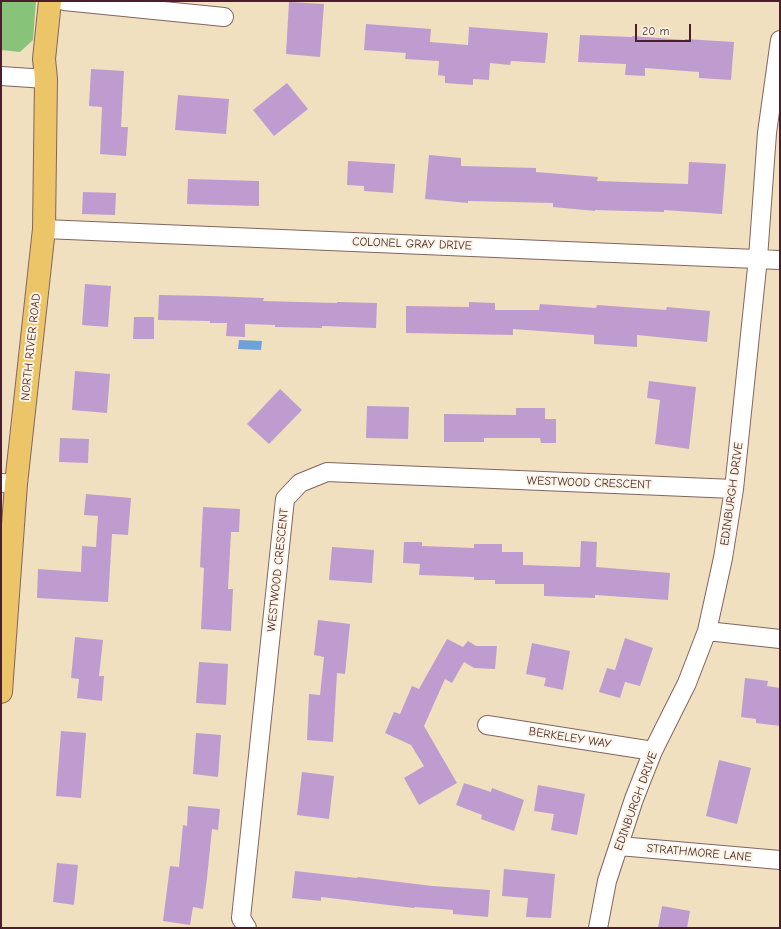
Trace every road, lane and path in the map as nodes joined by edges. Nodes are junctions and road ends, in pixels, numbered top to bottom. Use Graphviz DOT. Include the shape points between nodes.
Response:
graph roads {
  1 [pos="50,1"];
  2 [pos="64,1"];
  3 [pos="224,17"];
  4 [pos="780,40"];
  5 [pos="1,76"];
  6 [pos="46,79"];
  7 [pos="44,229"];
  8 [pos="758,258"];
  9 [pos="780,260"];
  10 [pos="8,484"];
  11 [pos="734,489"];
  12 [pos="707,631"];
  13 [pos="780,639"];
  14 [pos="1,692"];
  15 [pos="487,725"];
  16 [pos="653,751"];
  17 [pos="618,846"];
  18 [pos="780,860"];
  19 [pos="247,928"];
  20 [pos="598,928"];
  1 -- 6 [label="main road, NORTH RIVER ROAD" via="44,59"];
  2 -- 3 [label="street"];
  4 -- 8 [label="street, EDINBURGH DRIVE" via="767,133"];
  5 -- 6 [label="street"];
  6 -- 7 [label="main road, NORTH RIVER ROAD"];
  7 -- 8 [label="street, COLONEL GRAY DRIVE"];
  7 -- 10 [label="main road, NORTH RIVER ROAD"];
  8 -- 9 [label="street, COLONEL GRAY DRIVE"];
  8 -- 11 [label="street, EDINBURGH DRIVE"];
  10 -- 14 [label="main road, NORTH RIVER ROAD"];
  11 -- 12 [label="street, EDINBURGH DRIVE" via="723,558"];
  11 -- 19 [label="street, WESTWOOD CRESCENT" via="327,472 300,483 285,498 241,918"];
  12 -- 13 [label="street"];
  12 -- 16 [label="street, EDINBURGH DRIVE" via="686,683"];
  15 -- 16 [label="street, BERKELEY WAY"];
  16 -- 17 [label="street, EDINBURGH DRIVE"];
  17 -- 18 [label="street, STRATHMORE LANE"];
  17 -- 20 [label="street, EDINBURGH DRIVE" via="607,881"];
}
